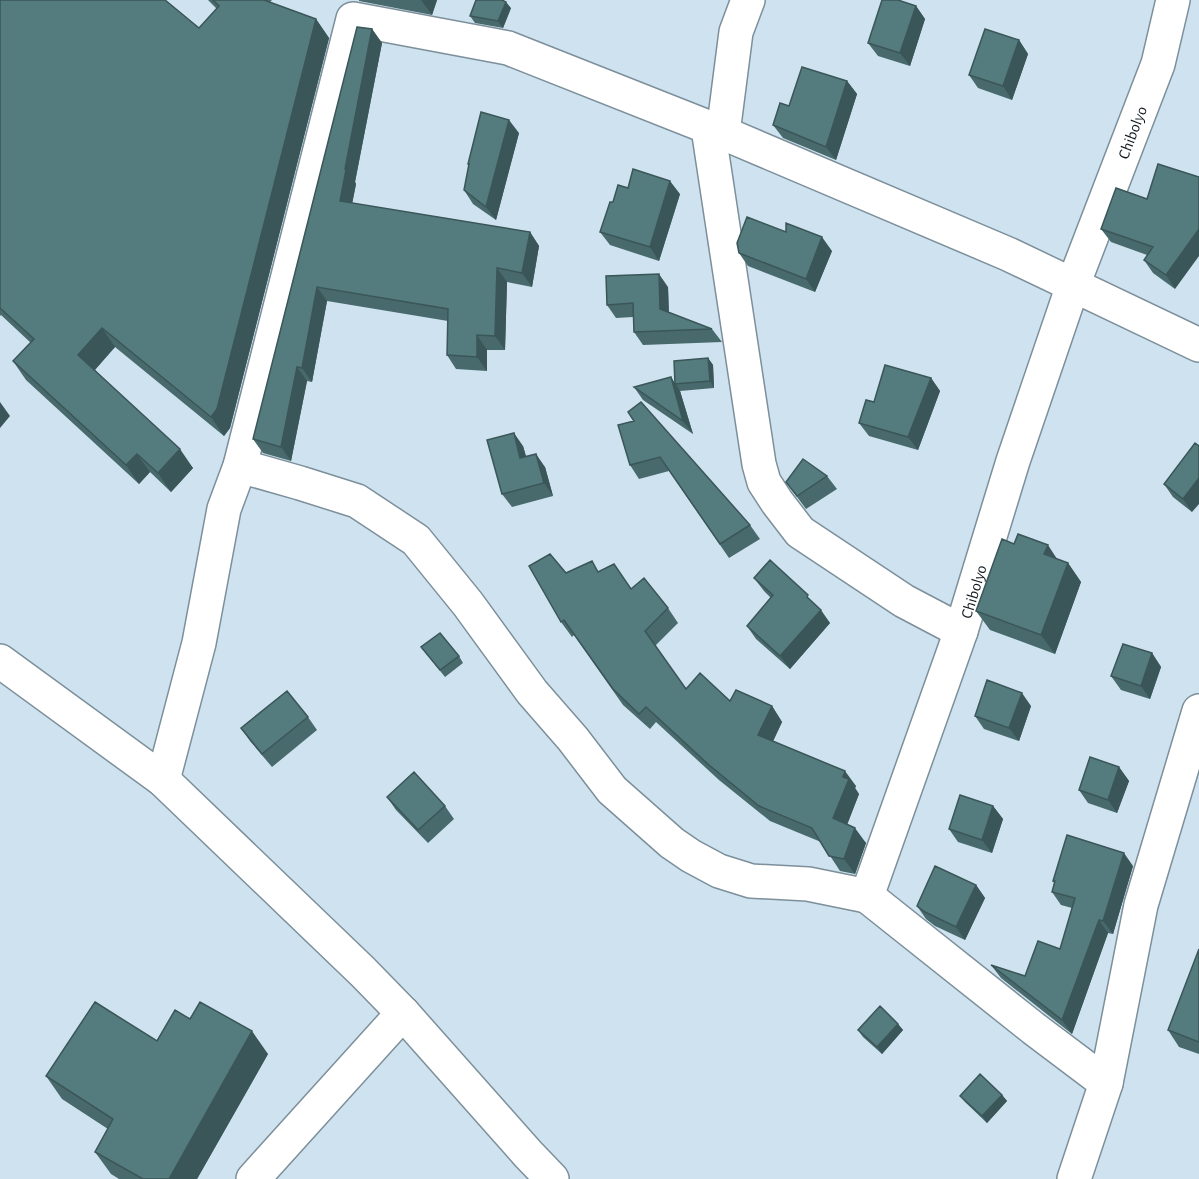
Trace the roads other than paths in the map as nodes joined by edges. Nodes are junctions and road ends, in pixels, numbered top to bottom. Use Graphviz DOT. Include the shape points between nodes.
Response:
graph roads {
  1 [pos="1173,0"];
  2 [pos="745,2"];
  3 [pos="716,130"];
  4 [pos="1073,285"];
  5 [pos="1199,345"];
  6 [pos="240,466"];
  7 [pos="961,632"];
  8 [pos="0,661"];
  9 [pos="1199,711"];
  10 [pos="163,780"];
  11 [pos="867,896"];
  12 [pos="403,1014"];
  13 [pos="1106,1083"];
  14 [pos="253,1179"];
  15 [pos="552,1179"];
  16 [pos="1074,1179"];
  1 -- 4 [label="street, Chibolyo" via="1158,64"];
  2 -- 3 [label="street"];
  3 -- 4 [label="street"];
  3 -- 6 [label="street" via="508,48 353,20"];
  3 -- 7 [label="street" via="764,482 800,532 904,601"];
  4 -- 5 [label="street"];
  4 -- 7 [label="street, Chibolyo" via="1009,471"];
  6 -- 10 [label="street" via="224,508 199,643"];
  6 -- 11 [label="street" via="357,501 417,540 612,790 672,843 719,871 751,881 808,884"];
  7 -- 11 [label="street, Chibolyo"];
  8 -- 10 [label="street"];
  9 -- 13 [label="street" via="1141,905"];
  10 -- 12 [label="street"];
  11 -- 13 [label="street"];
  12 -- 14 [label="street"];
  12 -- 15 [label="street"];
  13 -- 16 [label="street"];
}
